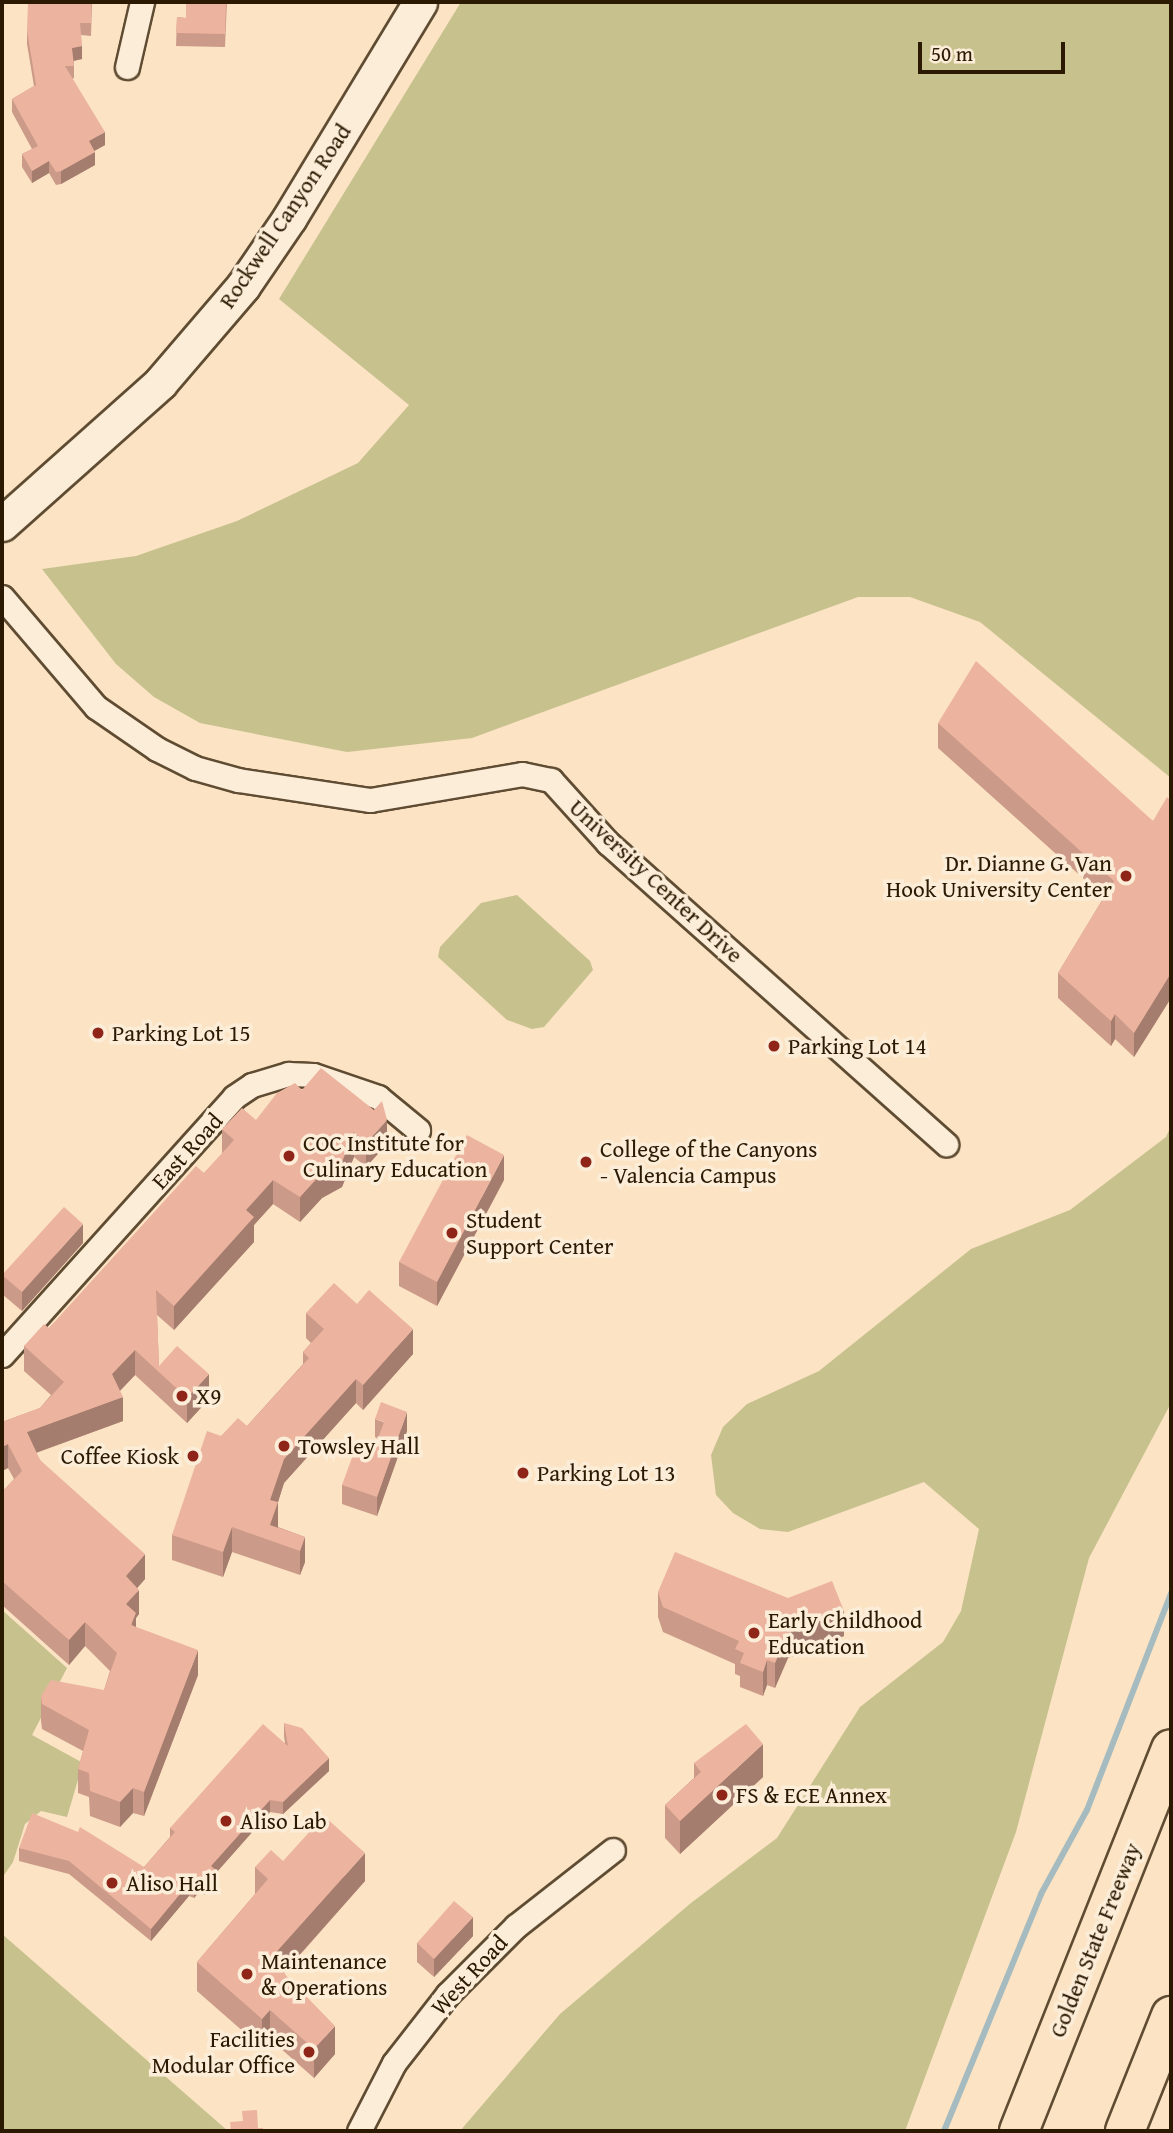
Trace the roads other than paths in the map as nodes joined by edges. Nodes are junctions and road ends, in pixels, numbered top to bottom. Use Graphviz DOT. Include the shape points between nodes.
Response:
graph roads {
  1 [pos="142,2"];
  2 [pos="420,2"];
  3 [pos="127,67"];
  4 [pos="2,524"];
  5 [pos="2,597"];
  6 [pos="418,1130"];
  7 [pos="946,1144"];
  8 [pos="2,1355"];
  9 [pos="1171,1749"];
  10 [pos="613,1850"];
  11 [pos="1171,2016"];
  12 [pos="359,2131"];
  13 [pos="1019,2131"];
  14 [pos="1125,2131"];
  1 -- 3 [label="street"];
  2 -- 4 [label="street, Rockwell Canyon Road" via="243,286 160,383"];
  5 -- 7 [label="street, University Center Drive" via="96,707 157,749 195,768 250,782 370,800 522,774 551,780 608,843"];
  6 -- 8 [label="street, East Road" via="378,1097 313,1075 288,1074 252,1085 234,1097"];
  9 -- 13 [label="highway, Golden State Freeway"];
  10 -- 12 [label="street, West Road" via="516,1926 448,1994 394,2063"];
  11 -- 14 [label="highway"];
}
